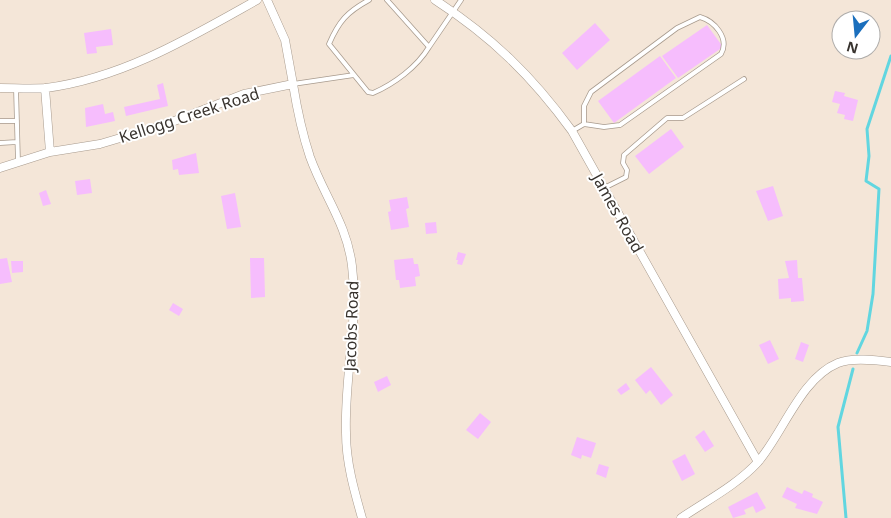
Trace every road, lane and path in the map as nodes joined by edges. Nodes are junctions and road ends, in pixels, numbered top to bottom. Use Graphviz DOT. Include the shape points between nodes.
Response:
graph roads {
  1 [pos="257,0"];
  2 [pos="267,0"];
  3 [pos="369,0"];
  4 [pos="388,0"];
  5 [pos="435,0"];
  6 [pos="461,0"];
  7 [pos="454,12"];
  8 [pos="429,47"];
  9 [pos="354,75"];
  10 [pos="744,79"];
  11 [pos="293,84"];
  12 [pos="0,88"];
  13 [pos="16,88"];
  14 [pos="45,88"];
  15 [pos="0,121"];
  16 [pos="16,121"];
  17 [pos="584,124"];
  18 [pos="572,131"];
  19 [pos="17,142"];
  20 [pos="0,143"];
  21 [pos="50,152"];
  22 [pos="18,162"];
  23 [pos="0,168"];
  24 [pos="604,188"];
  25 [pos="891,362"];
  26 [pos="758,462"];
  27 [pos="362,518"];
  28 [pos="681,518"];
  1 -- 14 [label="street" via="139,63"];
  2 -- 11 [label="street" via="285,40"];
  3 -- 9 [label="lane" via="350,10 337,26 329,44"];
  4 -- 8 [label="lane"];
  5 -- 7 [label="street, James Road"];
  6 -- 7 [label="lane"];
  7 -- 8 [label="lane"];
  7 -- 18 [label="street, James Road" via="496,44 544,92"];
  8 -- 9 [label="lane" via="408,71 373,93 368,92"];
  9 -- 11 [label="lane"];
  10 -- 24 [label="lane" via="683,118 668,118 624,155 623,163 628,170 626,177"];
  11 -- 21 [label="street, Kellogg Creek Road" via="244,94 164,125 100,144"];
  11 -- 27 [label="street, Jacobs Road" via="310,157 345,230 352,266 354,316 346,432 348,466"];
  12 -- 13 [label="street"];
  13 -- 14 [label="street"];
  13 -- 16 [label="lane"];
  14 -- 21 [label="street"];
  15 -- 16 [label="lane"];
  16 -- 19 [label="lane"];
  17 -- 17 [label="lane" via="620,125 721,54 725,41 710,20 700,16 677,28 590,92 584,106"];
  17 -- 18 [label="lane"];
  18 -- 24 [label="street, James Road"];
  19 -- 20 [label="lane"];
  19 -- 22 [label="lane"];
  21 -- 22 [label="street, Kellogg Creek Road"];
  22 -- 23 [label="street, Kellogg Creek Road"];
  24 -- 26 [label="street, James Road"];
  25 -- 26 [label="street" via="840,362 818,374"];
  26 -- 28 [label="street" via="738,480"];
}
